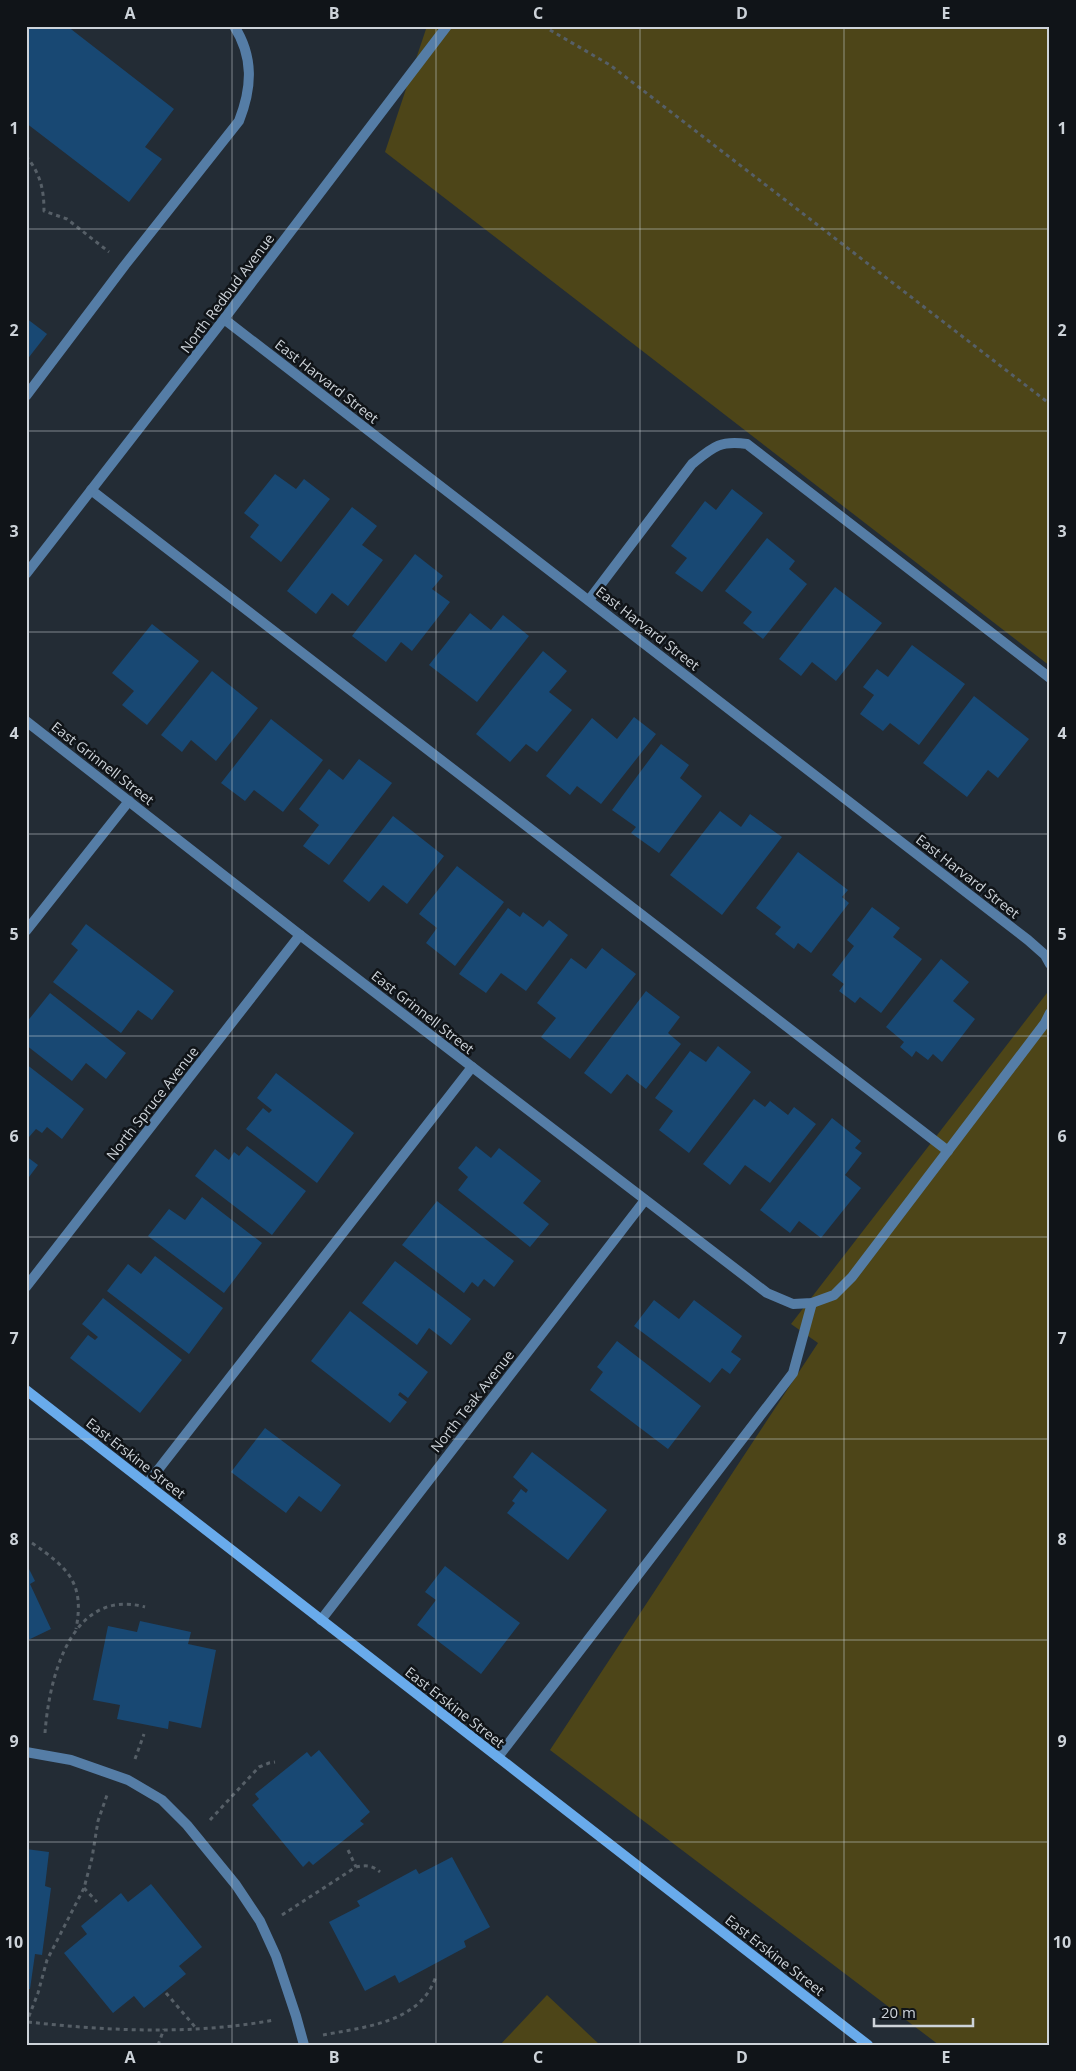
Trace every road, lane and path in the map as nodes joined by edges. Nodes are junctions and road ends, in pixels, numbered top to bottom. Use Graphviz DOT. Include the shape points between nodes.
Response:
graph roads {
  1 [pos="234,26"];
  2 [pos="447,26"];
  3 [pos="543,26"];
  4 [pos="26,156"];
  5 [pos="125,265"];
  6 [pos="224,319"];
  7 [pos="26,396"];
  8 [pos="1050,404"];
  9 [pos="91,490"];
  10 [pos="26,574"];
  11 [pos="589,600"];
  12 [pos="1050,678"];
  13 [pos="26,721"];
  14 [pos="129,801"];
  15 [pos="26,931"];
  16 [pos="300,935"];
  17 [pos="1050,964"];
  18 [pos="1048,1021"];
  19 [pos="472,1067"];
  20 [pos="948,1151"];
  21 [pos="645,1200"];
  22 [pos="26,1288"];
  23 [pos="812,1303"];
  24 [pos="26,1390"];
  25 [pos="147,1484"];
  26 [pos="32,1543"];
  27 [pos="145,1607"];
  28 [pos="321,1620"];
  29 [pos="76,1629"];
  30 [pos="26,1752"];
  31 [pos="44,1754"];
  32 [pos="498,1757"];
  33 [pos="275,1762"];
  34 [pos="114,1775"];
  35 [pos="196,1834"];
  36 [pos="348,1850"];
  37 [pos="356,1867"];
  38 [pos="380,1872"];
  39 [pos="84,1888"];
  40 [pos="97,1902"];
  41 [pos="263,1928"];
  42 [pos="436,1976"];
  43 [pos="166,1992"];
  44 [pos="296,2016"];
  45 [pos="27,2023"];
  46 [pos="196,2028"];
  47 [pos="164,2029"];
  48 [pos="303,2042"];
  49 [pos="158,2045"];
  50 [pos="868,2045"];
  1 -- 5 [label="street" via="242,39 250,67 247,100 239,121"];
  2 -- 6 [label="street, North Redbud Avenue"];
  3 -- 8 [label="path" via="610,65"];
  4 -- 5 [label="path" via="43,186 44,211 67,218"];
  5 -- 7 [label="street"];
  6 -- 9 [label="street, North Redbud Avenue"];
  6 -- 11 [label="street, East Harvard Street"];
  9 -- 10 [label="street, North Redbud Avenue"];
  9 -- 20 [label="street"];
  11 -- 12 [label="street" via="692,464 729,441 747,444"];
  11 -- 17 [label="street, East Harvard Street" via="1028,940"];
  13 -- 14 [label="street, East Grinnell Street"];
  14 -- 15 [label="street"];
  14 -- 16 [label="street, East Grinnell Street"];
  16 -- 19 [label="street, East Grinnell Street"];
  16 -- 22 [label="street, North Spruce Avenue"];
  18 -- 20 [label="street"];
  19 -- 21 [label="street, East Grinnell Street"];
  19 -- 25 [label="street"];
  20 -- 23 [label="street" via="852,1277 834,1295"];
  21 -- 23 [label="street, East Grinnell Street" via="767,1293 793,1304"];
  21 -- 28 [label="street, North Teak Avenue"];
  23 -- 32 [label="street" via="793,1373"];
  24 -- 25 [label="street, East Erskine Street"];
  25 -- 28 [label="street, East Erskine Street"];
  26 -- 29 [label="path" via="53,1557 74,1583 80,1612"];
  27 -- 29 [label="path" via="115,1604 89,1616"];
  28 -- 32 [label="street, East Erskine Street"];
  29 -- 31 [label="path" via="55,1672 49,1694"];
  30 -- 31 [label="street"];
  31 -- 34 [label="street"];
  32 -- 50 [label="street, East Erskine Street"];
  33 -- 35 [label="path" via="259,1767"];
  34 -- 35 [label="street" via="162,1800"];
  34 -- 39 [label="path" via="98,1821"];
  35 -- 41 [label="street" via="236,1885"];
  36 -- 37 [label="path"];
  37 -- 38 [label="path" via="366,1865"];
  37 -- 41 [label="path"];
  39 -- 40 [label="path"];
  39 -- 45 [label="path" via="47,1960"];
  41 -- 44 [label="street"];
  42 -- 48 [label="path" via="426,1997 401,2015"];
  43 -- 46 [label="path"];
  44 -- 46 [label="path"];
  44 -- 48 [label="street"];
  45 -- 47 [label="path" via="119,2030"];
  46 -- 47 [label="path"];
  47 -- 49 [label="path"];
}
